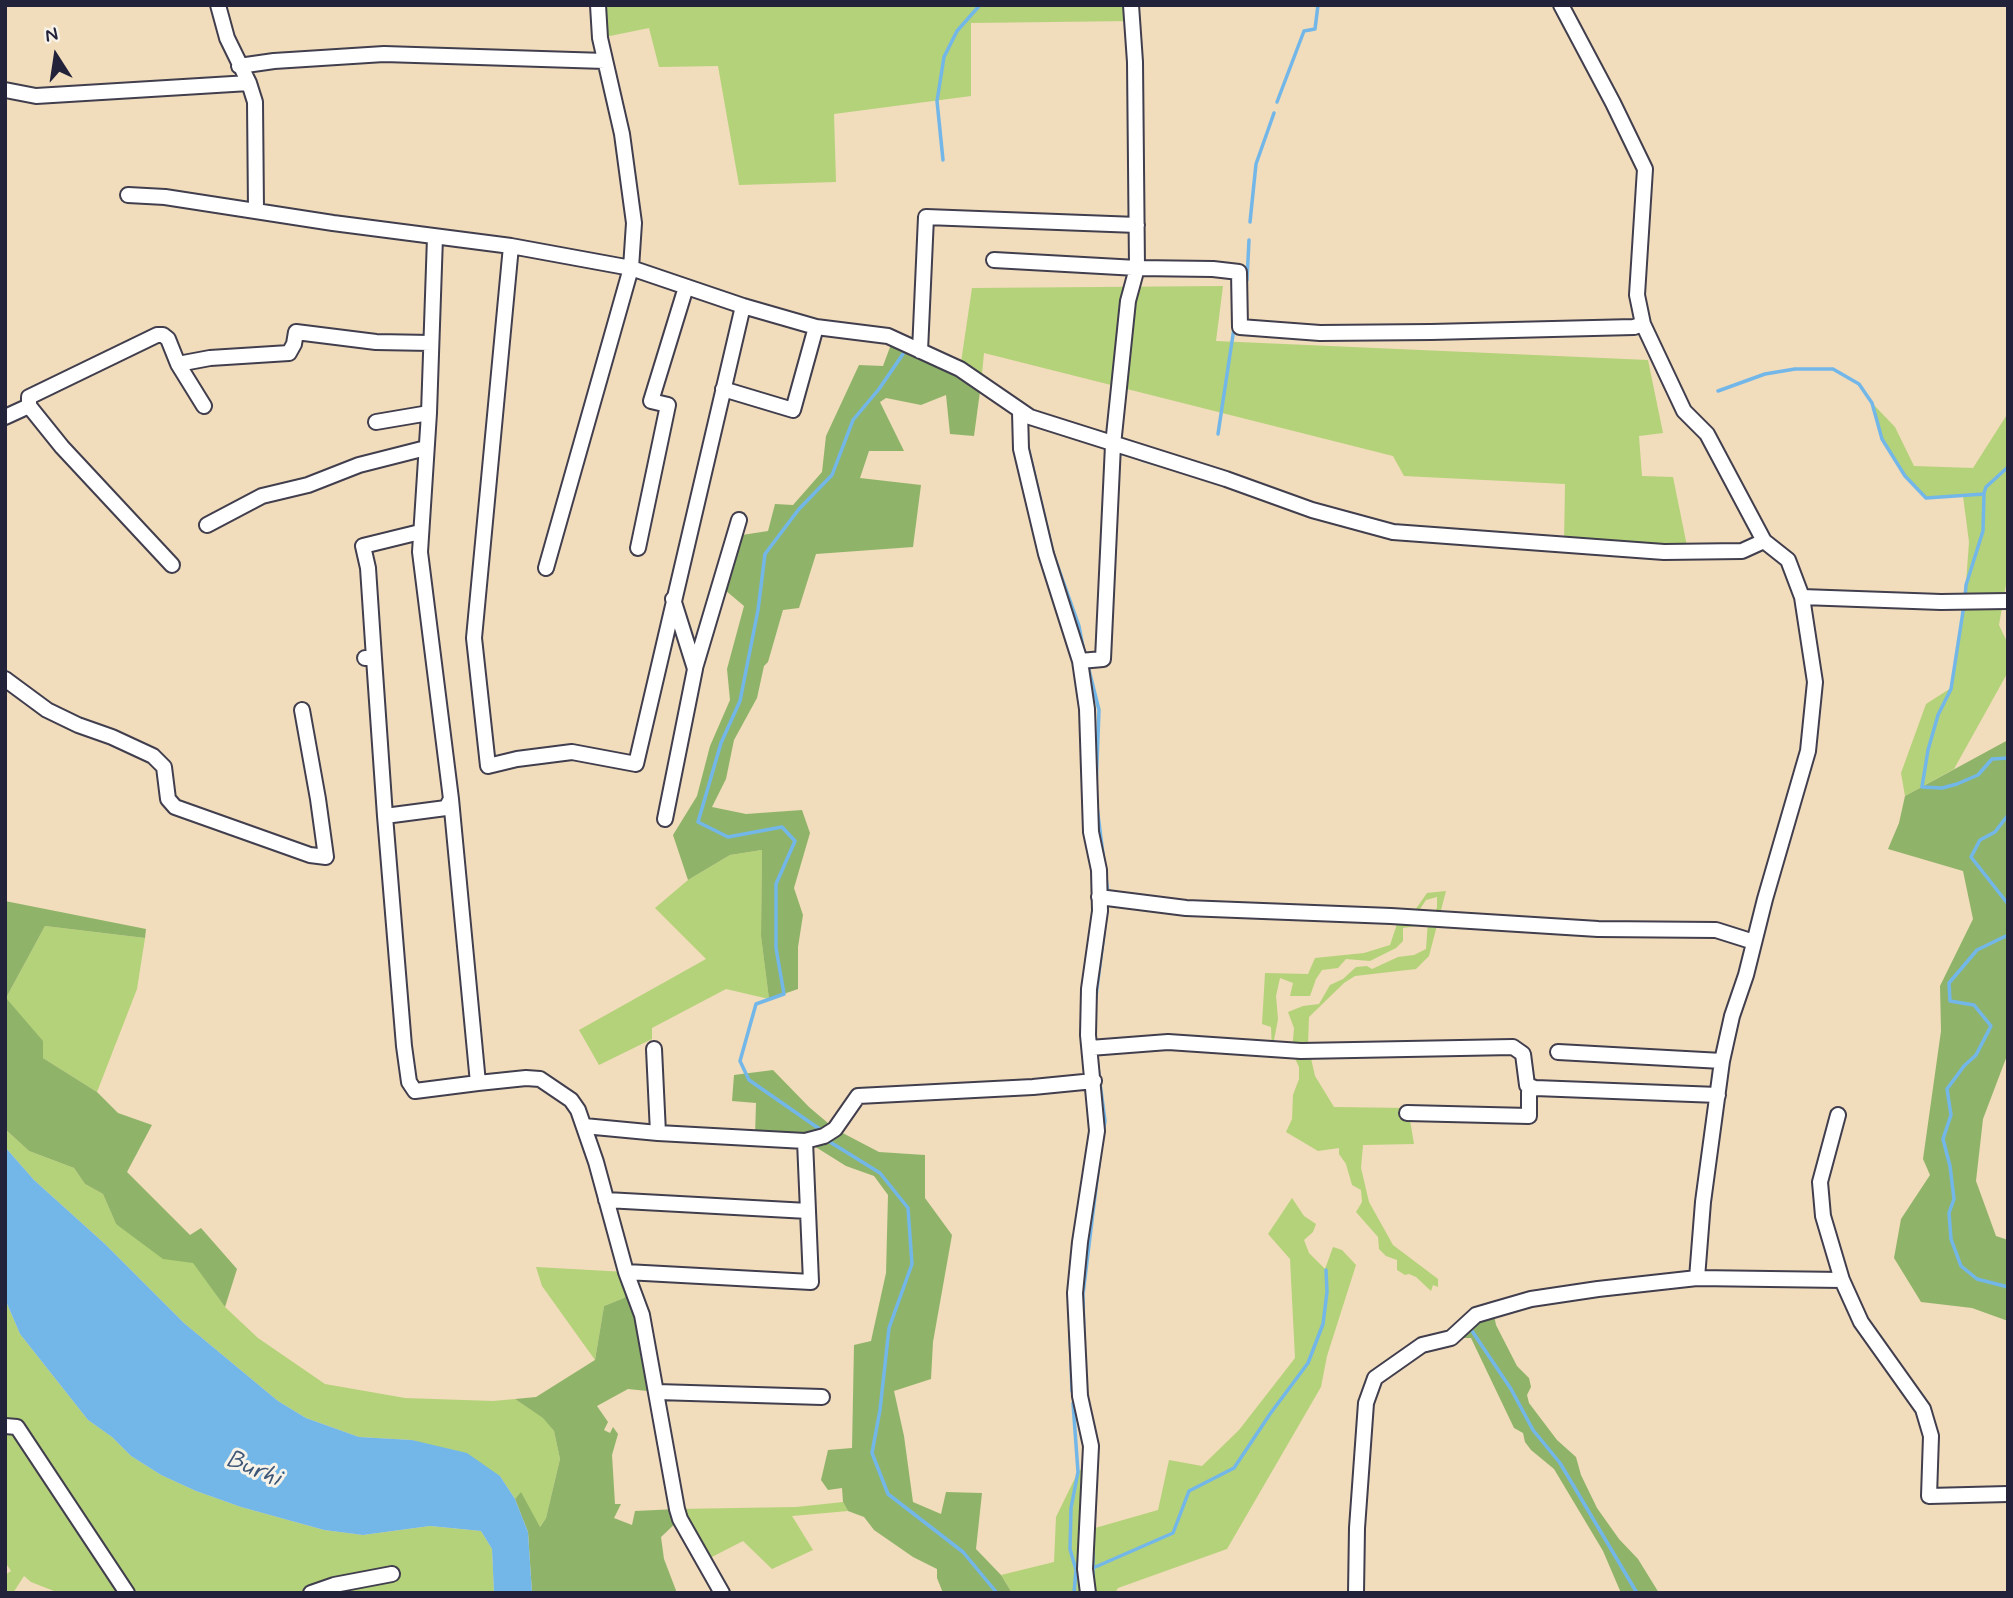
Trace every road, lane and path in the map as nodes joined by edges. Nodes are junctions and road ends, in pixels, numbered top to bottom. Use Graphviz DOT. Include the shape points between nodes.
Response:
graph roads {
  1 [pos="218,5"];
  2 [pos="598,5"];
  3 [pos="1131,5"];
  4 [pos="1562,5"];
  5 [pos="605,61"];
  6 [pos="239,66"];
  7 [pos="250,83"];
  8 [pos="5,90"];
  9 [pos="128,195"];
  10 [pos="256,210"];
  11 [pos="1137,225"];
  12 [pos="435,237"];
  13 [pos="511,246"];
  14 [pos="994,260"];
  15 [pos="631,268"];
  16 [pos="1138,268"];
  17 [pos="686,287"];
  18 [pos="743,306"];
  19 [pos="1643,324"];
  20 [pos="816,327"];
  21 [pos="430,342"];
  22 [pos="920,351"];
  23 [pos="178,363"];
  24 [pos="723,390"];
  25 [pos="29,406"];
  26 [pos="204,406"];
  27 [pos="1020,412"];
  28 [pos="429,413"];
  29 [pos="5,417"];
  30 [pos="376,422"];
  31 [pos="1112,445"];
  32 [pos="426,448"];
  33 [pos="739,520"];
  34 [pos="207,525"];
  35 [pos="421,532"];
  36 [pos="1764,541"];
  37 [pos="638,548"];
  38 [pos="173,565"];
  39 [pos="546,568"];
  40 [pos="1802,597"];
  41 [pos="673,598"];
  42 [pos="2008,601"];
  43 [pos="1080,661"];
  44 [pos="695,669"];
  45 [pos="5,679"];
  46 [pos="302,710"];
  47 [pos="452,799"];
  48 [pos="385,816"];
  49 [pos="665,819"];
  50 [pos="1100,897"];
  51 [pos="1754,942"];
  52 [pos="1090,1048"];
  53 [pos="654,1049"];
  54 [pos="1558,1052"];
  55 [pos="1722,1061"];
  56 [pos="1094,1081"];
  57 [pos="478,1083"];
  58 [pos="1535,1088"];
  59 [pos="1718,1095"];
  60 [pos="1407,1113"];
  61 [pos="1838,1115"];
  62 [pos="584,1126"];
  63 [pos="658,1133"];
  64 [pos="806,1141"];
  65 [pos="606,1200"];
  66 [pos="808,1211"];
  67 [pos="626,1272"];
  68 [pos="1697,1278"];
  69 [pos="1842,1280"];
  70 [pos="657,1392"];
  71 [pos="822,1397"];
  72 [pos="5,1426"];
  73 [pos="2008,1494"];
  74 [pos="392,1574"];
  75 [pos="127,1593"];
  76 [pos="311,1593"];
  77 [pos="722,1593"];
  78 [pos="1088,1593"];
  79 [pos="1356,1593"];
  1 -- 6 [label="street"];
  2 -- 5 [label="street"];
  3 -- 11 [label="street"];
  4 -- 19 [label="street" via="1645,169 1637,295"];
  5 -- 6 [label="street" via="384,54"];
  5 -- 15 [label="street" via="622,134 634,223"];
  6 -- 7 [label="street"];
  7 -- 8 [label="street" via="36,96"];
  7 -- 10 [label="street" via="256,102"];
  9 -- 10 [label="street"];
  10 -- 12 [label="street"];
  11 -- 16 [label="street"];
  11 -- 22 [label="street" via="926,217"];
  12 -- 13 [label="street"];
  12 -- 21 [label="street"];
  13 -- 15 [label="street"];
  13 -- 41 [label="street" via="474,639 488,766 572,752 636,764"];
  14 -- 16 [label="street"];
  15 -- 17 [label="street"];
  15 -- 39 [label="street"];
  16 -- 19 [label="street" via="1240,272 1240,327 1320,333"];
  16 -- 31 [label="street" via="1128,301"];
  17 -- 18 [label="street"];
  17 -- 37 [label="street" via="651,401 668,405"];
  18 -- 20 [label="street"];
  18 -- 24 [label="street"];
  19 -- 36 [label="street" via="1684,411 1707,434"];
  20 -- 22 [label="street" via="888,337"];
  20 -- 24 [label="street" via="793,410"];
  21 -- 23 [label="street" via="376,342 296,332 289,353"];
  21 -- 28 [label="street"];
  22 -- 27 [label="street" via="960,369"];
  23 -- 25 [label="street" via="168,340 157,335 29,397"];
  23 -- 26 [label="street"];
  24 -- 41 [label="street"];
  25 -- 29 [label="street"];
  25 -- 38 [label="street"];
  27 -- 31 [label="street"];
  27 -- 43 [label="street" via="1021,449 1046,554"];
  28 -- 30 [label="street"];
  28 -- 32 [label="street"];
  31 -- 36 [label="street" via="1393,532 1664,552 1742,551"];
  31 -- 43 [label="street" via="1103,659"];
  32 -- 34 [label="street" via="262,496"];
  32 -- 35 [label="street"];
  33 -- 44 [label="street"];
  35 -- 47 [label="street"];
  35 -- 48 [label="street" via="363,546"];
  36 -- 40 [label="street" via="1788,560"];
  40 -- 42 [label="street"];
  40 -- 51 [label="street" via="1815,682 1808,751"];
  41 -- 44 [label="street"];
  43 -- 50 [label="street" via="1087,709 1088,803"];
  44 -- 49 [label="street"];
  45 -- 46 [label="street" via="47,710 153,756 164,767 168,799 175,807 326,858"];
  47 -- 48 [label="street" via="446,808"];
  47 -- 57 [label="street"];
  48 -- 57 [label="street" via="409,1082 415,1091"];
  50 -- 51 [label="street" via="1186,908 1598,929 1716,930"];
  50 -- 52 [label="street" via="1089,989"];
  51 -- 55 [label="street"];
  52 -- 56 [label="street"];
  52 -- 58 [label="street" via="1168,1042 1301,1051 1513,1047 1523,1054 1527,1085"];
  53 -- 63 [label="street"];
  54 -- 55 [label="street"];
  55 -- 59 [label="street"];
  56 -- 64 [label="street" via="859,1096 835,1129"];
  56 -- 78 [label="street" via="1097,1131 1075,1293 1080,1396 1091,1446"];
  57 -- 62 [label="street" via="540,1079 571,1100"];
  58 -- 59 [label="street"];
  58 -- 60 [label="street" via="1529,1092 1529,1116"];
  59 -- 68 [label="street"];
  61 -- 69 [label="street" via="1820,1182 1823,1216"];
  62 -- 63 [label="street"];
  62 -- 65 [label="street"];
  63 -- 64 [label="street"];
  64 -- 66 [label="street"];
  65 -- 66 [label="street"];
  65 -- 67 [label="street"];
  66 -- 67 [label="street" via="811,1282"];
  67 -- 70 [label="street" via="642,1315"];
  68 -- 69 [label="street"];
  68 -- 79 [label="street" via="1531,1299 1476,1315 1451,1338 1422,1345 1375,1377 1366,1403"];
  69 -- 73 [label="street" via="1861,1322 1923,1409 1931,1436 1928,1496"];
  70 -- 71 [label="street"];
  70 -- 77 [label="street" via="680,1519"];
  72 -- 75 [label="street" via="17,1427"];
  74 -- 76 [label="street" via="334,1584"];
}
